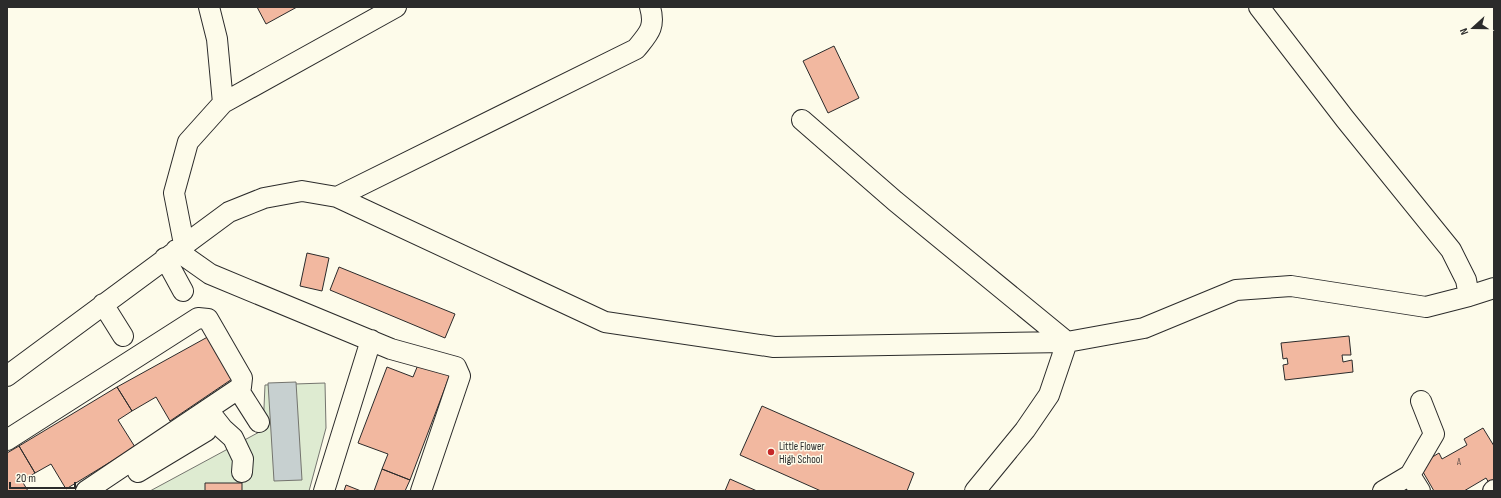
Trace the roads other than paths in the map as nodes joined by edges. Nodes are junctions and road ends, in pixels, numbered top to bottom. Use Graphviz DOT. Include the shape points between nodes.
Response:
graph roads {
  1 [pos="209,7"];
  2 [pos="396,7"];
  3 [pos="650,7"];
  4 [pos="1259,7"];
  5 [pos="223,103"];
  6 [pos="802,120"];
  7 [pos="336,197"];
  8 [pos="175,251"];
  9 [pos="1494,288"];
  10 [pos="183,291"];
  11 [pos="1469,296"];
  12 [pos="103,304"];
  13 [pos="123,336"];
  14 [pos="371,340"];
  15 [pos="1067,342"];
  16 [pos="7,376"];
  17 [pos="238,389"];
  18 [pos="1420,401"];
  19 [pos="208,410"];
  20 [pos="259,422"];
  21 [pos="206,431"];
  22 [pos="7,440"];
  23 [pos="242,472"];
  24 [pos="1415,483"];
  25 [pos="93,491"];
  26 [pos="324,491"];
  27 [pos="421,491"];
  28 [pos="975,491"];
  29 [pos="1382,491"];
  1 -- 5 [label="street" via="217,39"];
  2 -- 5 [label="street"];
  3 -- 7 [label="street" via="654,18 650,32 636,49"];
  4 -- 11 [label="street" via="1451,250 1466,280"];
  5 -- 8 [label="street" via="188,142 174,193"];
  6 -- 15 [label="street" via="895,201"];
  7 -- 8 [label="street" via="302,191 264,198 229,212"];
  7 -- 15 [label="street" via="605,322 774,347"];
  8 -- 10 [label="street"];
  8 -- 12 [label="street"];
  8 -- 14 [label="street" via="210,274"];
  9 -- 11 [label="street"];
  11 -- 15 [label="street" via="1426,307 1291,286 1236,290 1144,328"];
  12 -- 13 [label="street"];
  12 -- 16 [label="street"];
  14 -- 26 [label="street"];
  14 -- 27 [label="street" via="391,349 456,367 460,376"];
  15 -- 28 [label="street" via="1050,395"];
  17 -- 19 [label="street"];
  17 -- 20 [label="street"];
  17 -- 22 [label="street" via="241,387 242,378 208,319 198,318"];
  18 -- 24 [label="street" via="1434,434 1425,450"];
  19 -- 23 [label="street" via="234,438 244,459"];
  19 -- 25 [label="street"];
  21 -- 25 [label="street"];
  24 -- 29 [label="street"];
}
